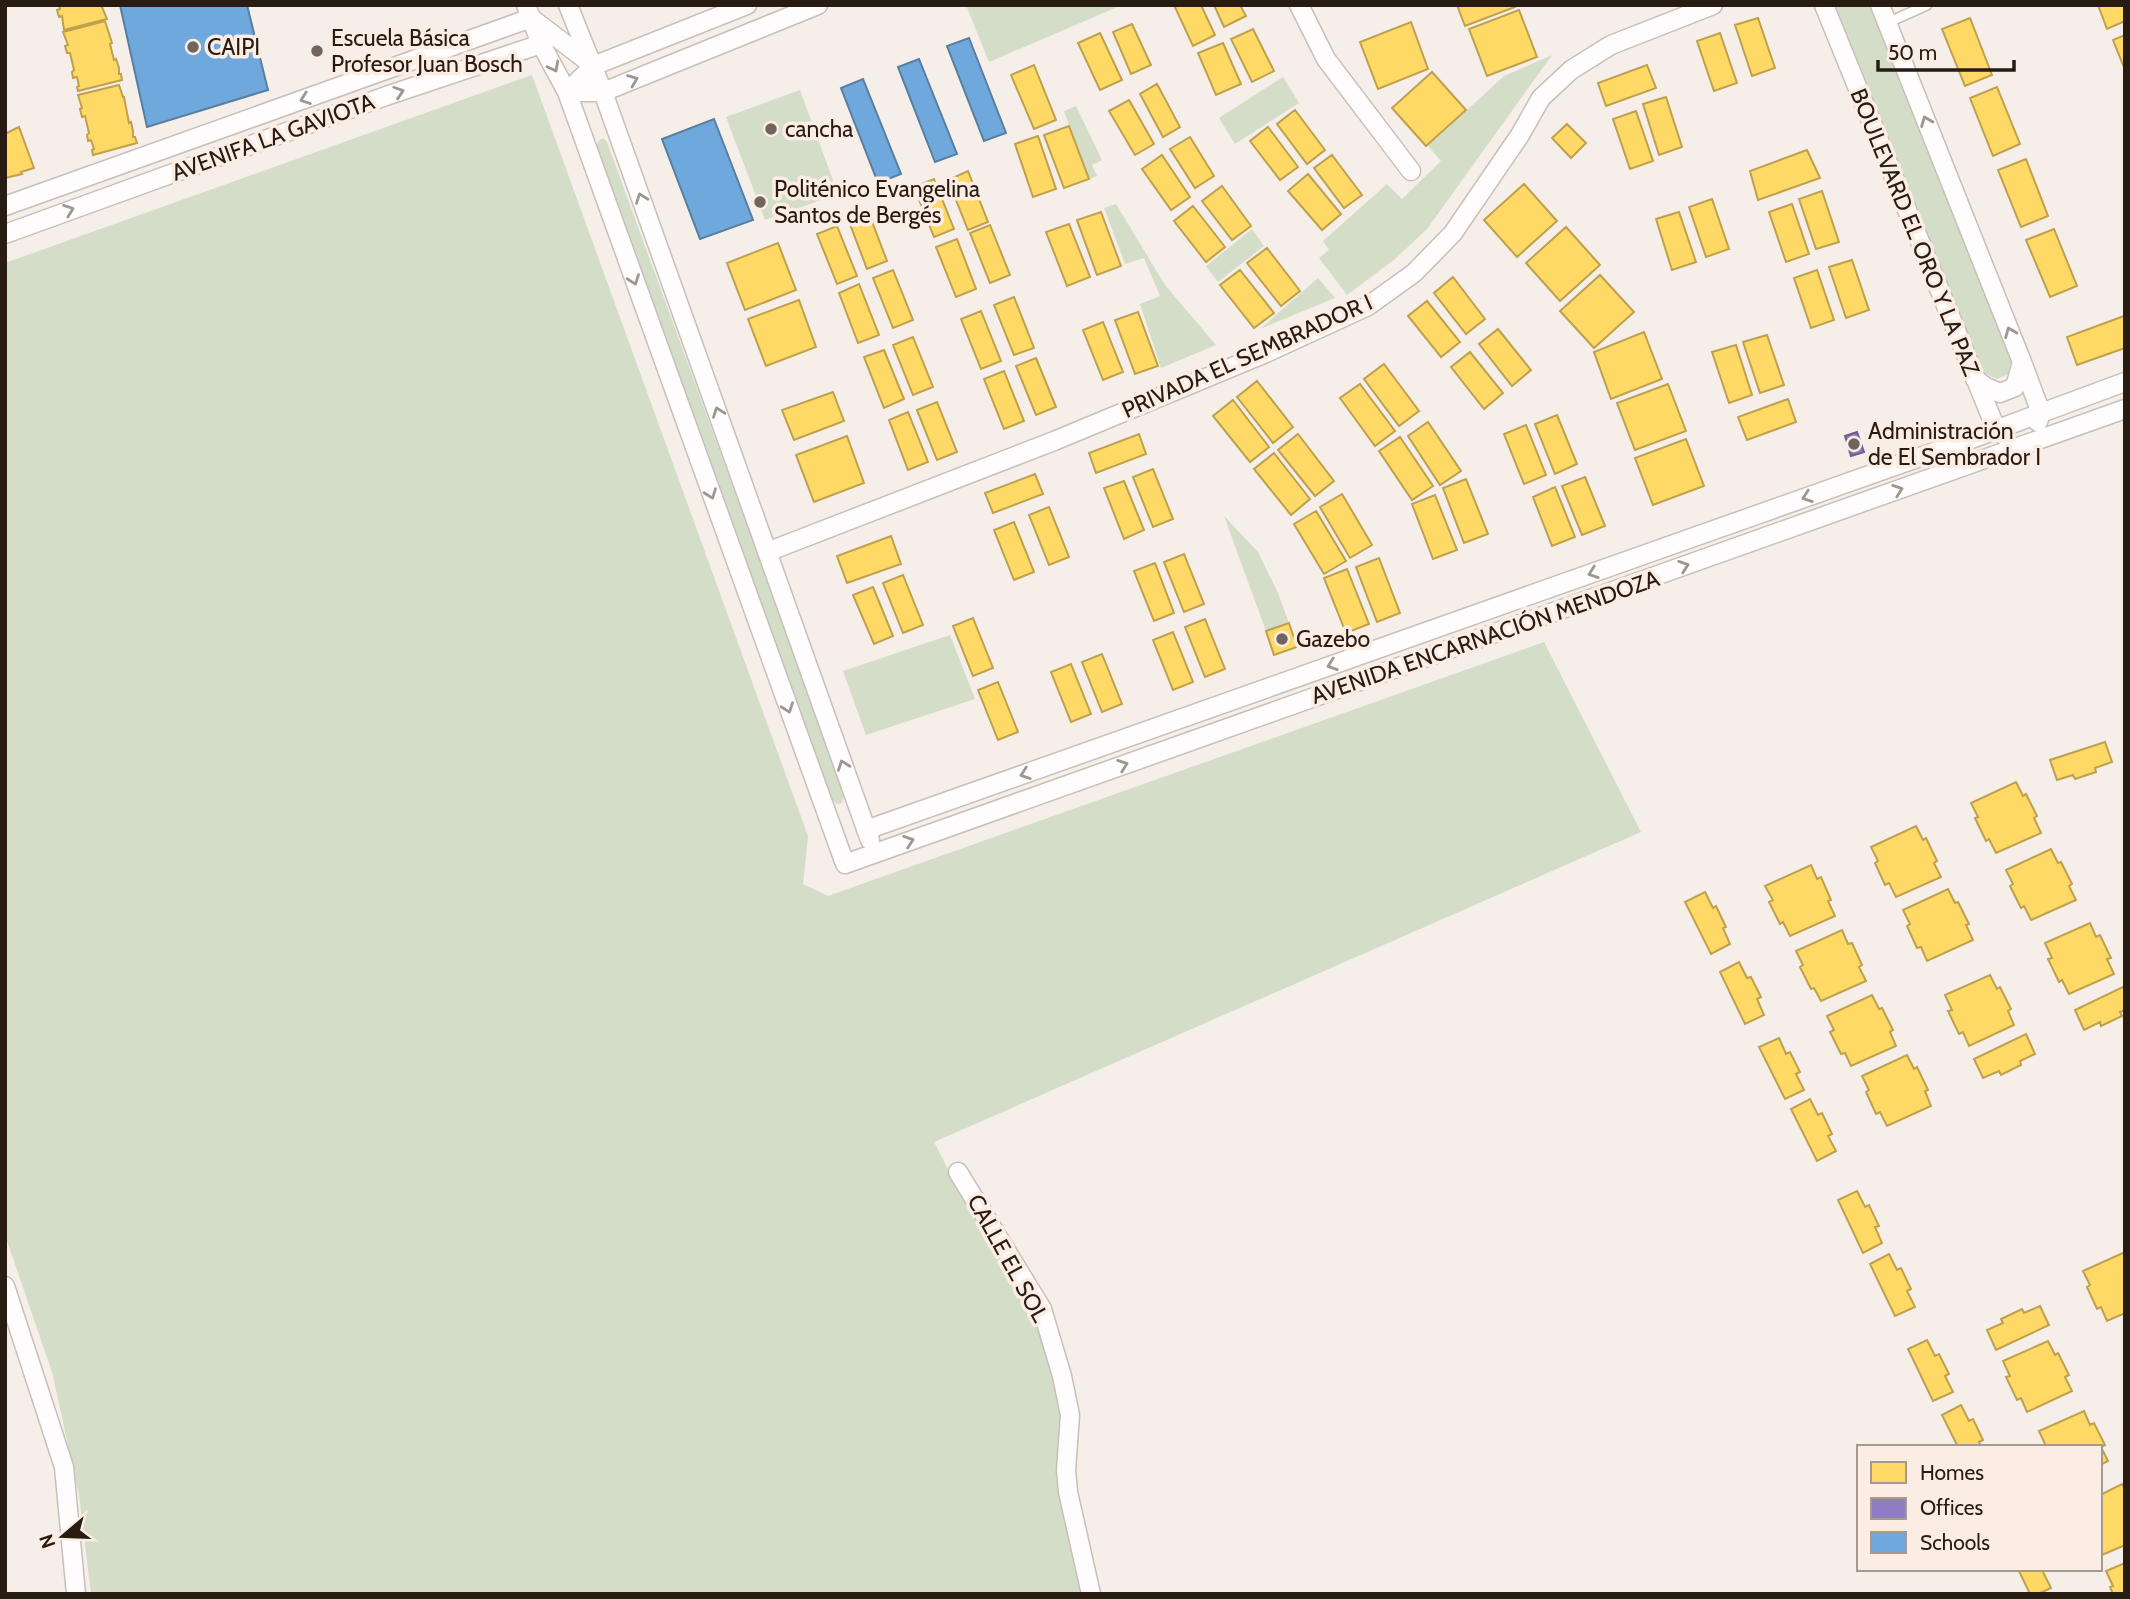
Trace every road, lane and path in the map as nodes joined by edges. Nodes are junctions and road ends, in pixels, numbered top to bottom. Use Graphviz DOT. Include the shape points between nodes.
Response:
graph roads {
  1 [pos="568,5"];
  2 [pos="747,5"];
  3 [pos="818,5"];
  4 [pos="1299,5"];
  5 [pos="1713,5"];
  6 [pos="1824,5"];
  7 [pos="1880,5"];
  8 [pos="1927,5"];
  9 [pos="528,12"];
  10 [pos="1887,23"];
  11 [pos="541,44"];
  12 [pos="593,66"];
  13 [pos="567,92"];
  14 [pos="603,92"];
  15 [pos="1411,171"];
  16 [pos="5,206"];
  17 [pos="5,234"];
  18 [pos="2022,362"];
  19 [pos="1975,379"];
  20 [pos="2125,382"];
  21 [pos="2125,409"];
  22 [pos="2041,413"];
  23 [pos="1996,429"];
  24 [pos="2028,445"];
  25 [pos="767,552"];
  26 [pos="866,830"];
  27 [pos="874,853"];
  28 [pos="958,1172"];
  29 [pos="5,1286"];
  30 [pos="76,1594"];
  31 [pos="1091,1594"];
  1 -- 12 [label="street"];
  2 -- 12 [label="street"];
  14 -- 3 [label="street, one-way"];
  4 -- 15 [label="street" via="1326,59"];
  5 -- 25 [label="street, PRIVADA EL SEMBRADOR I" via="1611,44 1571,70 1541,98 1453,233 1414,273 1368,306 1054,440"];
  6 -- 19 [label="street, BOULEVARD EL ORO Y LA PAZ"];
  7 -- 10 [label="street"];
  8 -- 10 [label="lane"];
  9 -- 11 [label="street"];
  9 -- 12 [label="street"];
  9 -- 16 [label="street, AVENIFA LA GAVIOTA, one-way"];
  18 -- 10 [label="street, one-way"];
  11 -- 13 [label="street, one-way"];
  17 -- 11 [label="street, AVENIFA LA GAVIOTA, one-way"];
  12 -- 13 [label="street"];
  12 -- 14 [label="street"];
  13 -- 14 [label="street"];
  13 -- 27 [label="street, AVENIDA ENCARNACIÓN MENDOZA, one-way" via="845,864"];
  25 -- 14 [label="street, one-way"];
  18 -- 19 [label="street" via="2015,387 2000,393"];
  18 -- 22 [label="street"];
  19 -- 23 [label="street, BOULEVARD EL ORO Y LA PAZ"];
  20 -- 22 [label="street, AVENIDA ENCARNACIÓN MENDOZA"];
  21 -- 24 [label="street, AVENIDA ENCARNACIÓN MENDOZA"];
  22 -- 23 [label="street, AVENIDA ENCARNACIÓN MENDOZA"];
  22 -- 24 [label="street"];
  23 -- 24 [label="street"];
  23 -- 26 [label="street, AVENIDA ENCARNACIÓN MENDOZA, one-way"];
  27 -- 24 [label="street, AVENIDA ENCARNACIÓN MENDOZA, one-way"];
  26 -- 25 [label="street, one-way"];
  26 -- 27 [label="street"];
  28 -- 31 [label="street, CALLE EL SOL" via="1042,1309 1070,1415 1068,1492"];
  29 -- 30 [label="street" via="64,1467"];
}
